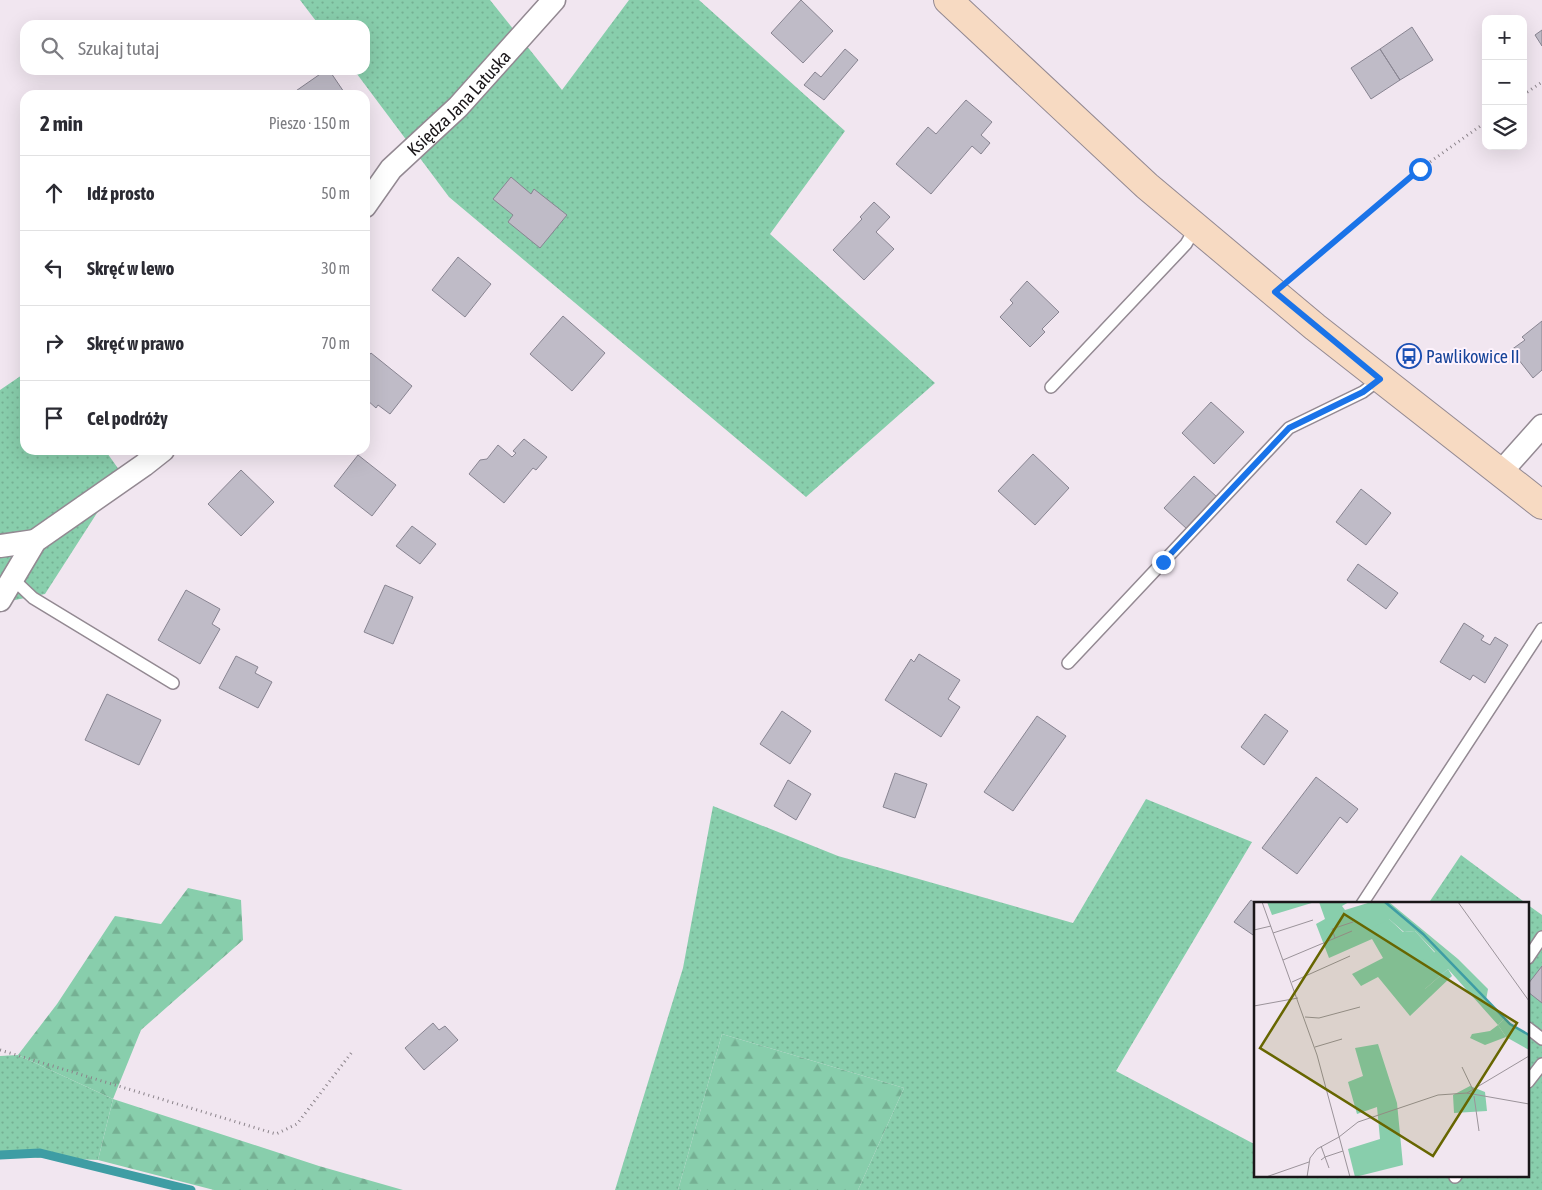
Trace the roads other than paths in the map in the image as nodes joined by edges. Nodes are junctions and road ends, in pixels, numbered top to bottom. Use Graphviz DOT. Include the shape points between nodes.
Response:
graph roads {
  1 [pos="554,0"];
  2 [pos="948,0"];
  3 [pos="370,199"];
  4 [pos="1196,227"];
  5 [pos="1380,379"];
  6 [pos="1051,387"];
  7 [pos="1542,426"];
  8 [pos="156,455"];
  9 [pos="1500,473"];
  10 [pos="1542,505"];
  11 [pos="35,541"];
  12 [pos="0,546"];
  13 [pos="13,579"];
  14 [pos="0,600"];
  15 [pos="1542,629"];
  16 [pos="1068,663"];
  17 [pos="173,683"];
  18 [pos="1363,902"];
  19 [pos="1542,937"];
  20 [pos="1530,955"];
  21 [pos="1530,1030"];
  22 [pos="1542,1039"];
  23 [pos="1542,1064"];
  24 [pos="1530,1079"];
  1 -- 3 [label="street, Księdza Jana Latuska" via="458,106 391,169"];
  2 -- 4 [label="main road" via="1147,186"];
  4 -- 5 [label="main road"];
  4 -- 6 [label="lane" via="1186,244"];
  5 -- 9 [label="main road"];
  5 -- 16 [label="lane" via="1363,392 1289,428"];
  7 -- 9 [label="street"];
  8 -- 11 [label="street"];
  9 -- 10 [label="main road"];
  11 -- 12 [label="street"];
  11 -- 13 [label="street"];
  13 -- 14 [label="street"];
  13 -- 17 [label="lane" via="33,598"];
  15 -- 18 [label="lane"];
  19 -- 20 [label="lane"];
  21 -- 22 [label="lane"];
  23 -- 24 [label="lane"];
}
